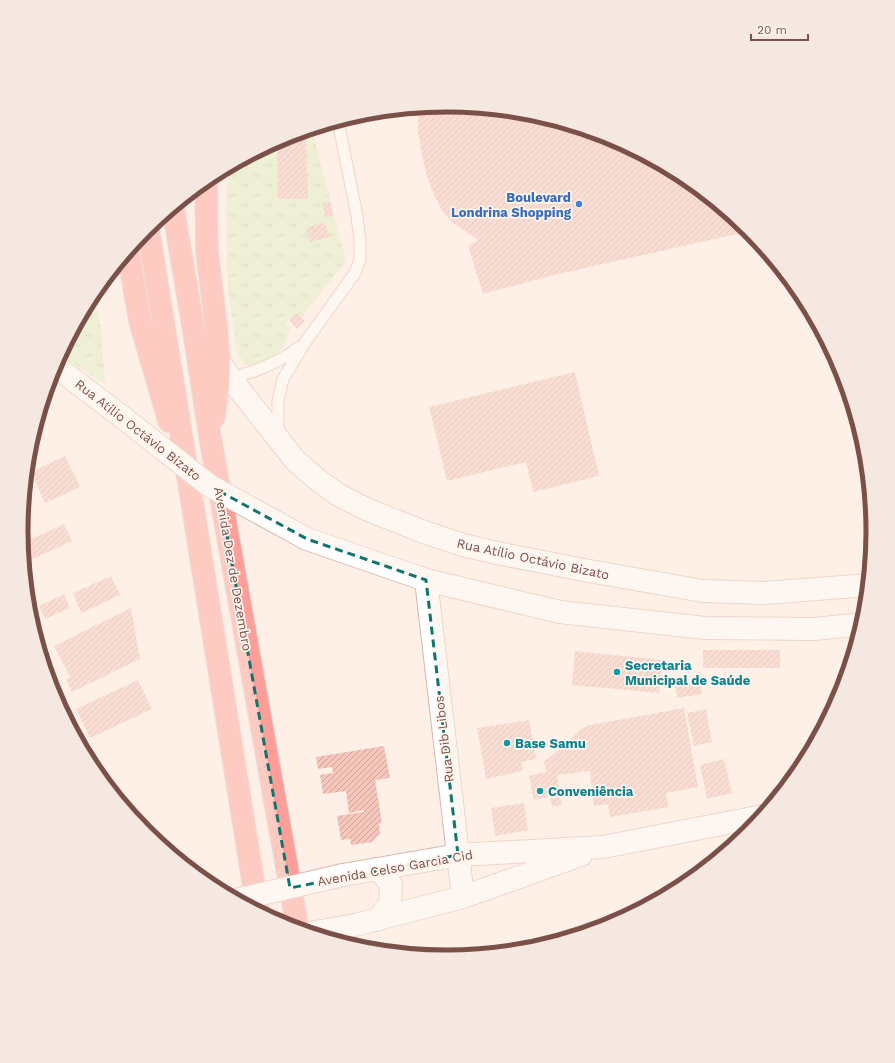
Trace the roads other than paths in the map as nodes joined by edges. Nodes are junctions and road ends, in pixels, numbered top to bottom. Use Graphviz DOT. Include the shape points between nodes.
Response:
graph roads {
  1 [pos="339,126"];
  2 [pos="206,189"];
  3 [pos="174,214"];
  4 [pos="149,237"];
  5 [pos="129,259"];
  6 [pos="306,341"];
  7 [pos="219,361"];
  8 [pos="60,370"];
  9 [pos="231,379"];
  10 [pos="278,438"];
  11 [pos="211,442"];
  12 [pos="187,465"];
  13 [pos="426,580"];
  14 [pos="863,585"];
  15 [pos="856,625"];
  16 [pos="754,818"];
  17 [pos="603,847"];
  18 [pos="458,855"];
  19 [pos="378,869"];
  20 [pos="463,897"];
  21 [pos="244,898"];
  22 [pos="257,905"];
  23 [pos="377,920"];
  24 [pos="297,923"];
  25 [pos="322,932"];
  1 -- 6 [label="lane" via="357,216 360,260 355,273"];
  2 -- 7 [label="highway" via="207,251"];
  3 -- 11 [label="highway, Avenida Dez de Dezembro"];
  4 -- 12 [label="highway"];
  5 -- 12 [label="highway" via="140,321 165,414"];
  6 -- 9 [label="lane" via="290,355 262,369"];
  6 -- 10 [label="lane" via="283,379 278,401"];
  7 -- 9 [label="street, Rua Atílio Octávio Bizato"];
  7 -- 11 [label="highway"];
  8 -- 13 [label="street, Rua Atílio Octávio Bizato, bridge" via="210,486 307,540"];
  9 -- 10 [label="street, Rua Atílio Octávio Bizato"];
  10 -- 14 [label="street, Rua Atílio Octávio Bizato" via="295,460 337,494 394,521 463,545 702,591 764,593"];
  11 -- 24 [label="highway, Avenida Dez de Dezembro"];
  12 -- 22 [label="highway"];
  13 -- 15 [label="street, Rua Atílio Octávio Bizato" via="560,612 705,628 814,629"];
  13 -- 18 [label="street, Rua Dib Libos"];
  16 -- 17 [label="street, Avenida Celso Garcia Cid"];
  17 -- 18 [label="street, Avenida Celso Garcia Cid"];
  17 -- 20 [label="street, Avenida Celso Garcia Cid"];
  18 -- 19 [label="street, Avenida Celso Garcia Cid"];
  18 -- 20 [label="street, Rua Dib Libos"];
  19 -- 21 [label="street, Avenida Celso Garcia Cid, bridge"];
  19 -- 23 [label="street" via="391,884 390,904"];
  20 -- 23 [label="street, Avenida Celso Garcia Cid"];
  23 -- 25 [label="street, Avenida Celso Garcia Cid"];
}
